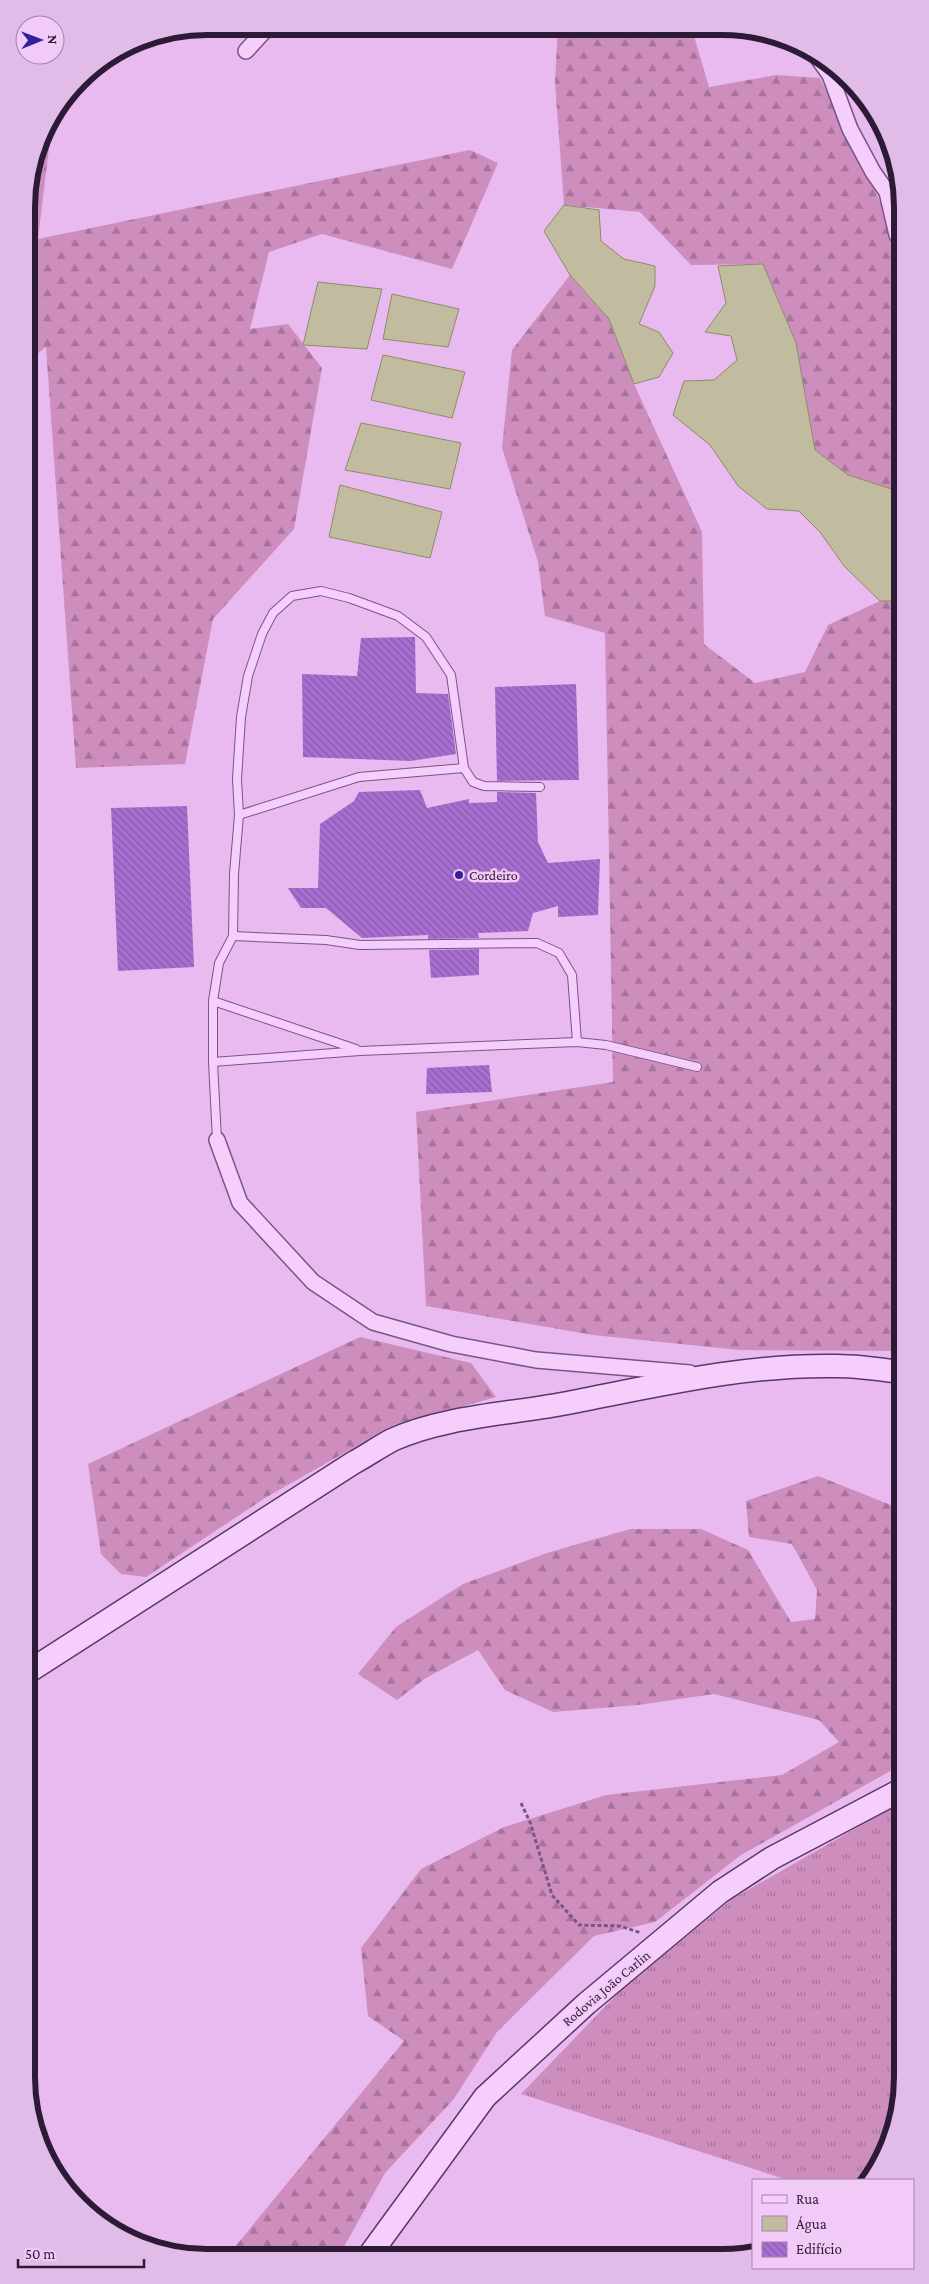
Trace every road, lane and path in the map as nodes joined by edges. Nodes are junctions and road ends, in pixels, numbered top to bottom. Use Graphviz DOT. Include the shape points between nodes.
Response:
graph roads {
  1 [pos="261,35"];
  2 [pos="246,51"];
  3 [pos="828,72"];
  4 [pos="894,222"];
  5 [pos="464,768"];
  6 [pos="540,787"];
  7 [pos="239,815"];
  8 [pos="234,936"];
  9 [pos="213,1001"];
  10 [pos="577,1042"];
  11 [pos="360,1051"];
  12 [pos="213,1062"];
  13 [pos="697,1067"];
  14 [pos="217,1140"];
  15 [pos="894,1371"];
  16 [pos="716,1375"];
  17 [pos="35,1667"];
  18 [pos="894,1794"];
  19 [pos="521,1803"];
  20 [pos="662,1941"];
  21 [pos="375,2249"];
  1 -- 2 [label="street"];
  3 -- 4 [label="street" via="850,129 887,192"];
  5 -- 6 [label="lane" via="473,782 484,786"];
  5 -- 7 [label="lane" via="359,777"];
  5 -- 7 [label="lane" via="451,675 426,637 398,616 349,598 321,591 292,596 273,613 248,676 240,717"];
  7 -- 8 [label="lane" via="234,874"];
  8 -- 9 [label="lane" via="219,963"];
  8 -- 10 [label="lane" via="326,940 360,945 537,943 559,953 572,975"];
  9 -- 11 [label="lane"];
  9 -- 12 [label="lane"];
  10 -- 11 [label="lane"];
  10 -- 13 [label="lane" via="606,1045"];
  11 -- 12 [label="lane"];
  12 -- 14 [label="lane"];
  14 -- 16 [label="street" via="240,1203 313,1282 373,1322 451,1344 536,1360"];
  15 -- 16 [label="street" via="836,1366"];
  16 -- 17 [label="street" via="472,1419 424,1429 392,1440"];
  18 -- 20 [label="street, Rodovia João Carlin" via="772,1858 720,1892"];
  19 -- 20 [label="path" via="552,1895 579,1925 620,1926"];
  20 -- 21 [label="street, Rodovia João Carlin" via="586,2004 485,2097"];
}
